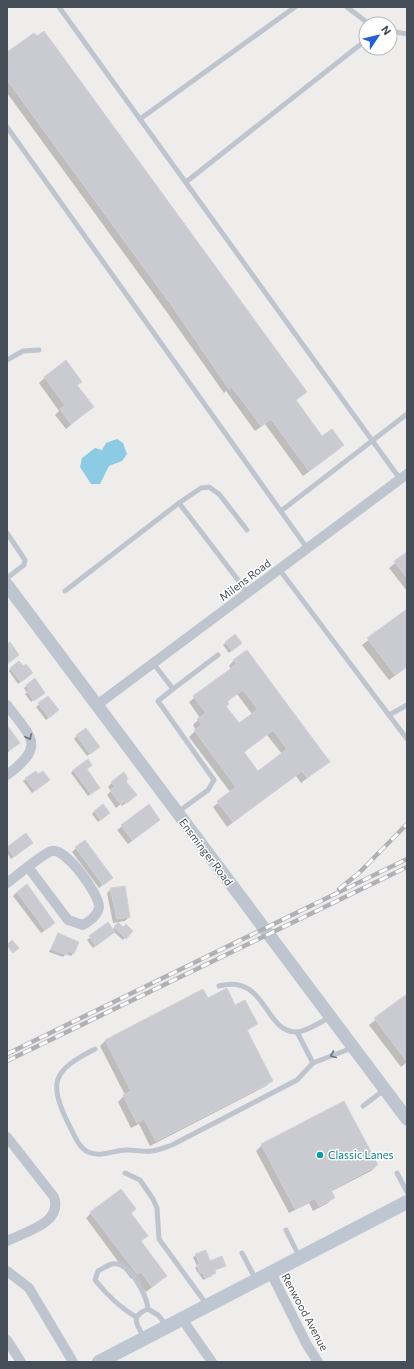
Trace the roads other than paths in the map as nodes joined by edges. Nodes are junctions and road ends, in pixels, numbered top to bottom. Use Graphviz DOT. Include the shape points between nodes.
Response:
graph roads {
  1 [pos="59,7"];
  2 [pos="295,7"];
  3 [pos="347,7"];
  4 [pos="359,16"];
  5 [pos="358,46"];
  6 [pos="140,119"];
  7 [pos="7,127"];
  8 [pos="186,182"];
  9 [pos="39,350"];
  10 [pos="7,360"];
  11 [pos="407,414"];
  12 [pos="374,441"];
  13 [pos="404,476"];
  14 [pos="179,503"];
  15 [pos="281,511"];
  16 [pos="247,530"];
  17 [pos="7,533"];
  18 [pos="307,548"];
  19 [pos="279,569"];
  20 [pos="7,578"];
  21 [pos="7,585"];
  22 [pos="65,591"];
  23 [pos="248,593"];
  24 [pos="218,655"];
  25 [pos="153,663"];
  26 [pos="173,689"];
  27 [pos="7,705"];
  28 [pos="97,705"];
  29 [pos="407,705"];
  30 [pos="389,715"];
  31 [pos="407,739"];
  32 [pos="7,775"];
  33 [pos="177,813"];
  34 [pos="28,867"];
  35 [pos="7,883"];
  36 [pos="219,986"];
  37 [pos="330,1017"];
  38 [pos="297,1032"];
  39 [pos="353,1047"];
  40 [pos="95,1049"];
  41 [pos="313,1063"];
  42 [pos="385,1090"];
  43 [pos="363,1106"];
  44 [pos="407,1119"];
  45 [pos="7,1137"];
  46 [pos="125,1173"];
  47 [pos="397,1173"];
  48 [pos="406,1202"];
  49 [pos="286,1230"];
  50 [pos="7,1241"];
  51 [pos="242,1253"];
  52 [pos="300,1258"];
  53 [pos="271,1273"];
  54 [pos="10,1277"];
  55 [pos="257,1280"];
  56 [pos="207,1306"];
  57 [pos="148,1308"];
  58 [pos="136,1317"];
  59 [pos="182,1319"];
  60 [pos="168,1327"];
  61 [pos="144,1339"];
  62 [pos="7,1340"];
  63 [pos="21,1362"];
  64 [pos="73,1362"];
  65 [pos="100,1362"];
  66 [pos="212,1362"];
  67 [pos="318,1362"];
  1 -- 6 [label="lane"];
  2 -- 6 [label="lane"];
  3 -- 4 [label="lane"];
  5 -- 8 [label="lane"];
  6 -- 8 [label="lane"];
  7 -- 15 [label="lane"];
  8 -- 12 [label="lane"];
  9 -- 10 [label="lane" via="23,351"];
  11 -- 12 [label="lane"];
  12 -- 13 [label="lane"];
  12 -- 15 [label="lane"];
  13 -- 18 [label="street, Milens Road"];
  14 -- 16 [label="lane" via="201,488 209,487 219,494"];
  14 -- 22 [label="lane"];
  14 -- 23 [label="lane"];
  15 -- 18 [label="lane"];
  17 -- 20 [label="lane" via="25,560 24,565"];
  18 -- 19 [label="street, Milens Road"];
  19 -- 23 [label="street, Milens Road"];
  19 -- 30 [label="lane"];
  21 -- 28 [label="street, Ensminger Road"];
  23 -- 25 [label="street, Milens Road"];
  24 -- 26 [label="lane"];
  25 -- 26 [label="lane"];
  25 -- 28 [label="street, Milens Road"];
  26 -- 33 [label="lane" via="158,701 214,780 208,790"];
  27 -- 32 [label="street, one-way" via="30,736 32,743 28,757"];
  28 -- 33 [label="street, Ensminger Road"];
  29 -- 30 [label="lane"];
  30 -- 31 [label="lane"];
  33 -- 37 [label="street, Ensminger Road"];
  34 -- 34 [label="street" via="52,851 59,851 71,860 98,899 99,908 96,915 83,925 68,920"];
  34 -- 35 [label="street"];
  36 -- 38 [label="lane" via="229,983 252,990 272,1017 290,1031"];
  37 -- 38 [label="lane"];
  37 -- 39 [label="street, Ensminger Road"];
  38 -- 41 [label="lane"];
  39 -- 41 [label="lane, one-way"];
  39 -- 42 [label="street, Ensminger Road"];
  40 -- 41 [label="lane" via="77,1058 64,1070 56,1080 56,1093 60,1108 78,1142 87,1151 99,1155 126,1150 151,1151 172,1144 297,1080"];
  42 -- 43 [label="lane"];
  42 -- 44 [label="street, Ensminger Road"];
  45 -- 50 [label="street" via="54,1197 56,1206 48,1221"];
  46 -- 56 [label="lane" via="140,1180 153,1199 157,1208 159,1239"];
  47 -- 48 [label="lane"];
  48 -- 52 [label="main road"];
  49 -- 52 [label="lane"];
  51 -- 55 [label="lane"];
  52 -- 53 [label="main road"];
  53 -- 55 [label="main road"];
  53 -- 67 [label="street, Renwood Avenue"];
  54 -- 64 [label="street" via="22,1281 29,1288"];
  55 -- 56 [label="main road"];
  56 -- 59 [label="main road"];
  57 -- 58 [label="lane" via="139,1312"];
  57 -- 58 [label="lane" via="139,1284 124,1266 113,1264 98,1271 95,1280 107,1295"];
  57 -- 60 [label="lane"];
  58 -- 61 [label="lane"];
  59 -- 60 [label="main road"];
  59 -- 66 [label="street"];
  60 -- 61 [label="main road"];
  61 -- 65 [label="main road"];
  62 -- 63 [label="street"];
}
